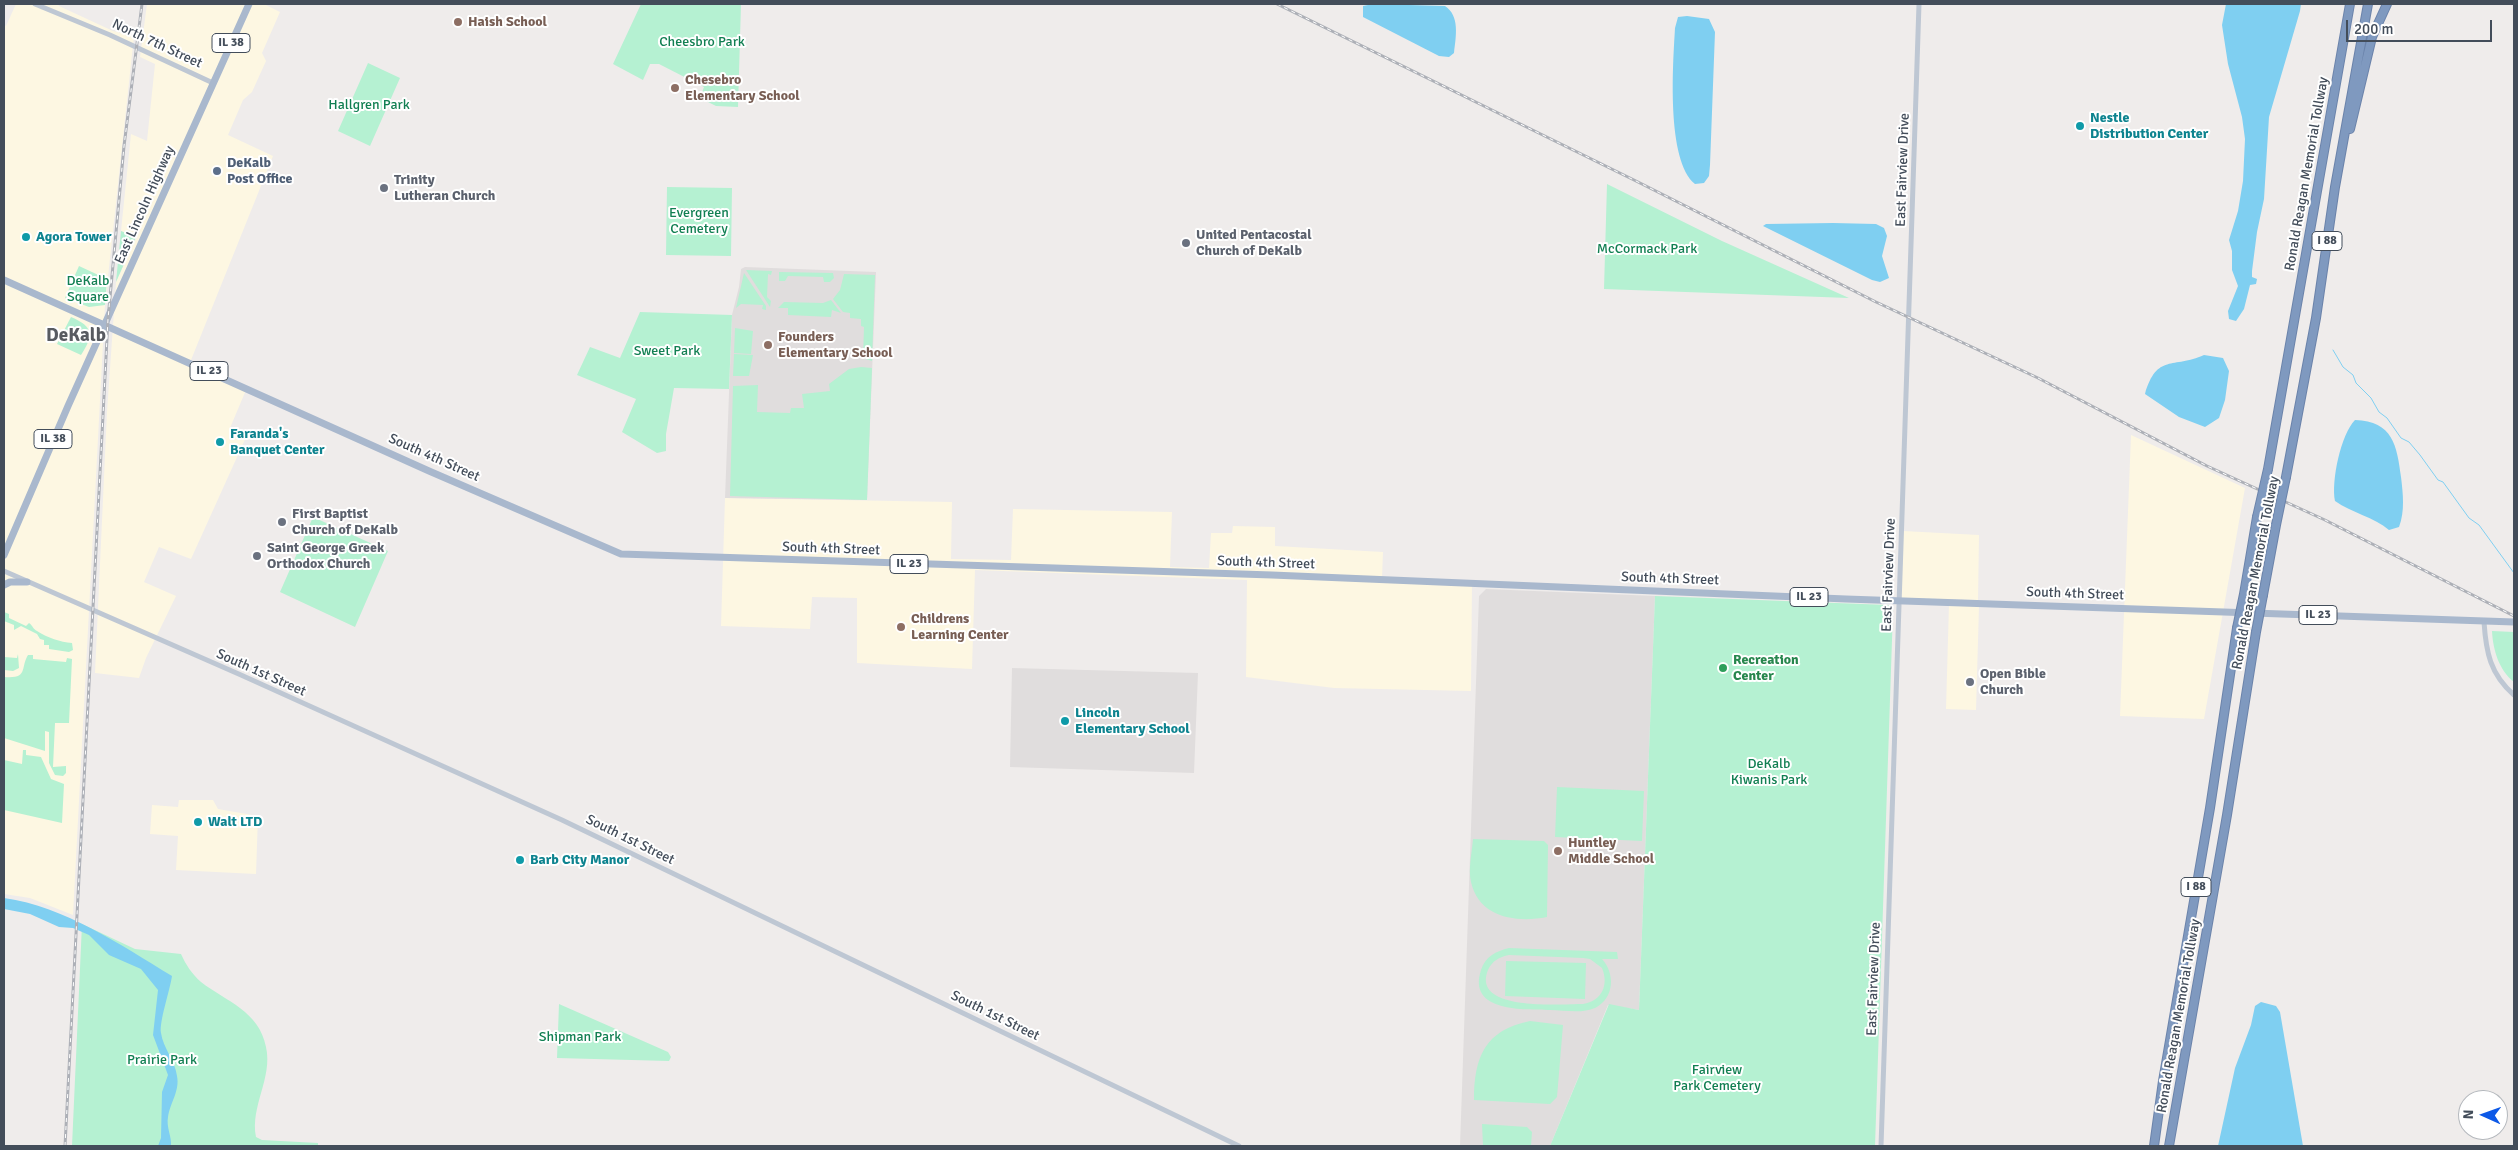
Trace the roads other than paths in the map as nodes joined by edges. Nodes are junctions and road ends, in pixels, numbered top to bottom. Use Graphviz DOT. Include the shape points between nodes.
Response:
graph roads {
  1 [pos="35,4"];
  2 [pos="249,4"];
  3 [pos="1919,4"];
  4 [pos="2348,4"];
  5 [pos="2368,4"];
  6 [pos="2387,4"];
  7 [pos="213,83"];
  8 [pos="2335,187"];
  9 [pos="4,280"];
  10 [pos="105,325"];
  11 [pos="4,554"];
  12 [pos="4,571"];
  13 [pos="27,582"];
  14 [pos="4,585"];
  15 [pos="1899,600"];
  16 [pos="2484,622"];
  17 [pos="2514,622"];
  18 [pos="2514,695"];
  19 [pos="1239,1146"];
  20 [pos="1880,1146"];
  21 [pos="2154,1146"];
  22 [pos="2169,1146"];
  1 -- 7 [label="street, North 7th Street"];
  2 -- 7 [label="main road, East Lincoln Highway / IL 38"];
  3 -- 15 [label="street, East Fairview Drive"];
  4 -- 21 [label="highway, Ronald Reagan Memorial Tollway / I 88, bridge" via="2268,469 2237,628"];
  5 -- 8 [label="highway, Ronald Reagan Memorial Tollway / I 88"];
  6 -- 8 [label="highway" via="2368,52"];
  7 -- 10 [label="main road, East Lincoln Highway / IL 38"];
  8 -- 22 [label="highway, Ronald Reagan Memorial Tollway / I 88, bridge" via="2316,318 2256,632"];
  9 -- 10 [label="main road, South 4th Street / IL 23"];
  10 -- 11 [label="main road, East Lincoln Highway / IL 38"];
  10 -- 15 [label="main road, South 4th Street / IL 23" via="621,554"];
  12 -- 13 [label="street, South 1st Street"];
  13 -- 14 [label="main road"];
  13 -- 19 [label="street, South 1st Street" via="562,820"];
  15 -- 16 [label="main road, South 4th Street / IL 23"];
  15 -- 20 [label="street, East Fairview Drive"];
  16 -- 17 [label="main road, South 4th Street / IL 23"];
  16 -- 18 [label="street" via="2489,662"];
}
